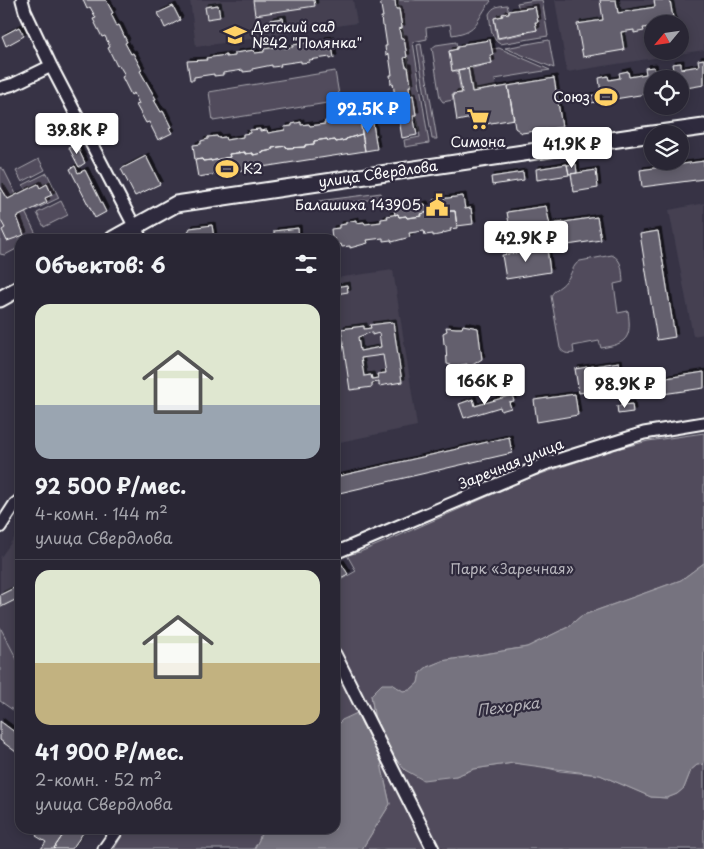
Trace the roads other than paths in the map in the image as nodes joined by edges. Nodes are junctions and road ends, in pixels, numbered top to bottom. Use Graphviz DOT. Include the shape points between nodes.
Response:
graph roads {
  1 [pos="22,0"];
  2 [pos="51,66"];
  3 [pos="0,88"];
  4 [pos="704,127"];
  5 [pos="689,129"];
  6 [pos="644,135"];
  7 [pos="138,233"];
  8 [pos="15,291"];
  9 [pos="0,299"];
  10 [pos="704,423"];
  11 [pos="15,504"];
  12 [pos="0,527"];
  13 [pos="340,551"];
  14 [pos="340,665"];
  15 [pos="114,834"];
  16 [pos="104,849"];
  17 [pos="433,849"];
  1 -- 2 [label="street"];
  2 -- 3 [label="street"];
  2 -- 7 [label="street"];
  4 -- 5 [label="main road, улица Свердлова"];
  6 -- 7 [label="main road, улица Свердлова" via="176,204"];
  8 -- 9 [label="main road"];
  10 -- 13 [label="street, Заречная улица" via="644,433 545,464"];
  11 -- 12 [label="street"];
  14 -- 17 [label="street"];
  15 -- 16 [label="street"];
}
